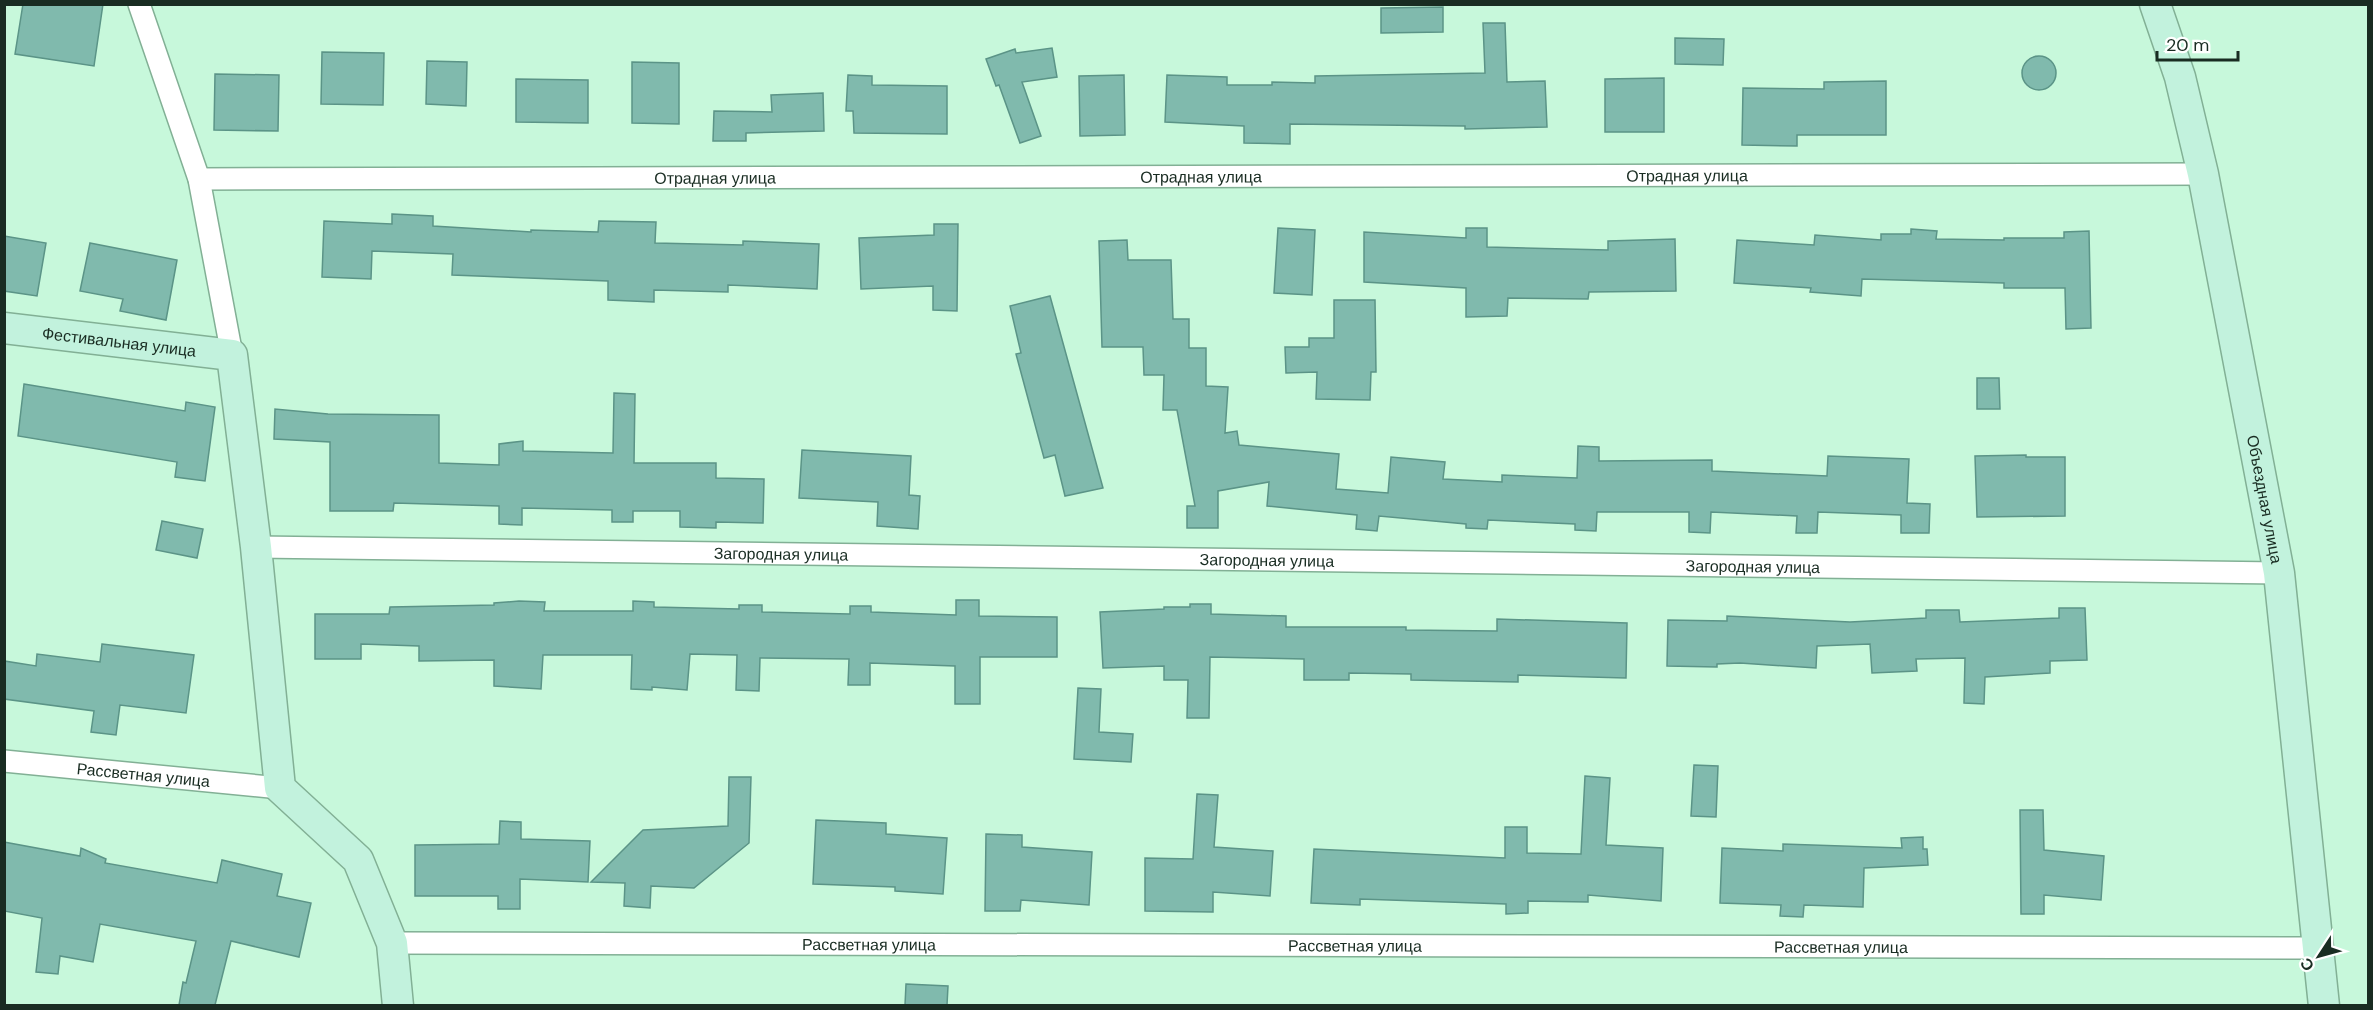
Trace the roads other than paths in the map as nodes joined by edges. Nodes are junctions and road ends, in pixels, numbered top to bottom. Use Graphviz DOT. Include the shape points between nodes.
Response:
graph roads {
  1 [pos="139,4"];
  2 [pos="2155,4"];
  3 [pos="2203,174"];
  4 [pos="199,179"];
  5 [pos="4,328"];
  6 [pos="232,355"];
  7 [pos="256,547"];
  8 [pos="2279,573"];
  9 [pos="4,760"];
  10 [pos="280,789"];
  11 [pos="392,943"];
  12 [pos="2318,948"];
  13 [pos="398,1005"];
  14 [pos="2324,1005"];
  1 -- 4 [label="street"];
  2 -- 3 [label="main road, Объездная улица" via="2180,77"];
  3 -- 4 [label="street, Отрадная улица"];
  3 -- 8 [label="main road, Объездная улица"];
  4 -- 6 [label="street"];
  5 -- 6 [label="main road, Фестивальная улица"];
  6 -- 7 [label="main road"];
  7 -- 8 [label="street, Загородная улица"];
  7 -- 10 [label="main road"];
  8 -- 12 [label="main road, Объездная улица"];
  9 -- 10 [label="street, Рассветная улица"];
  10 -- 11 [label="main road" via="358,860"];
  11 -- 12 [label="street, Рассветная улица"];
  11 -- 13 [label="main road"];
  12 -- 14 [label="main road, Объездная улица"];
}
